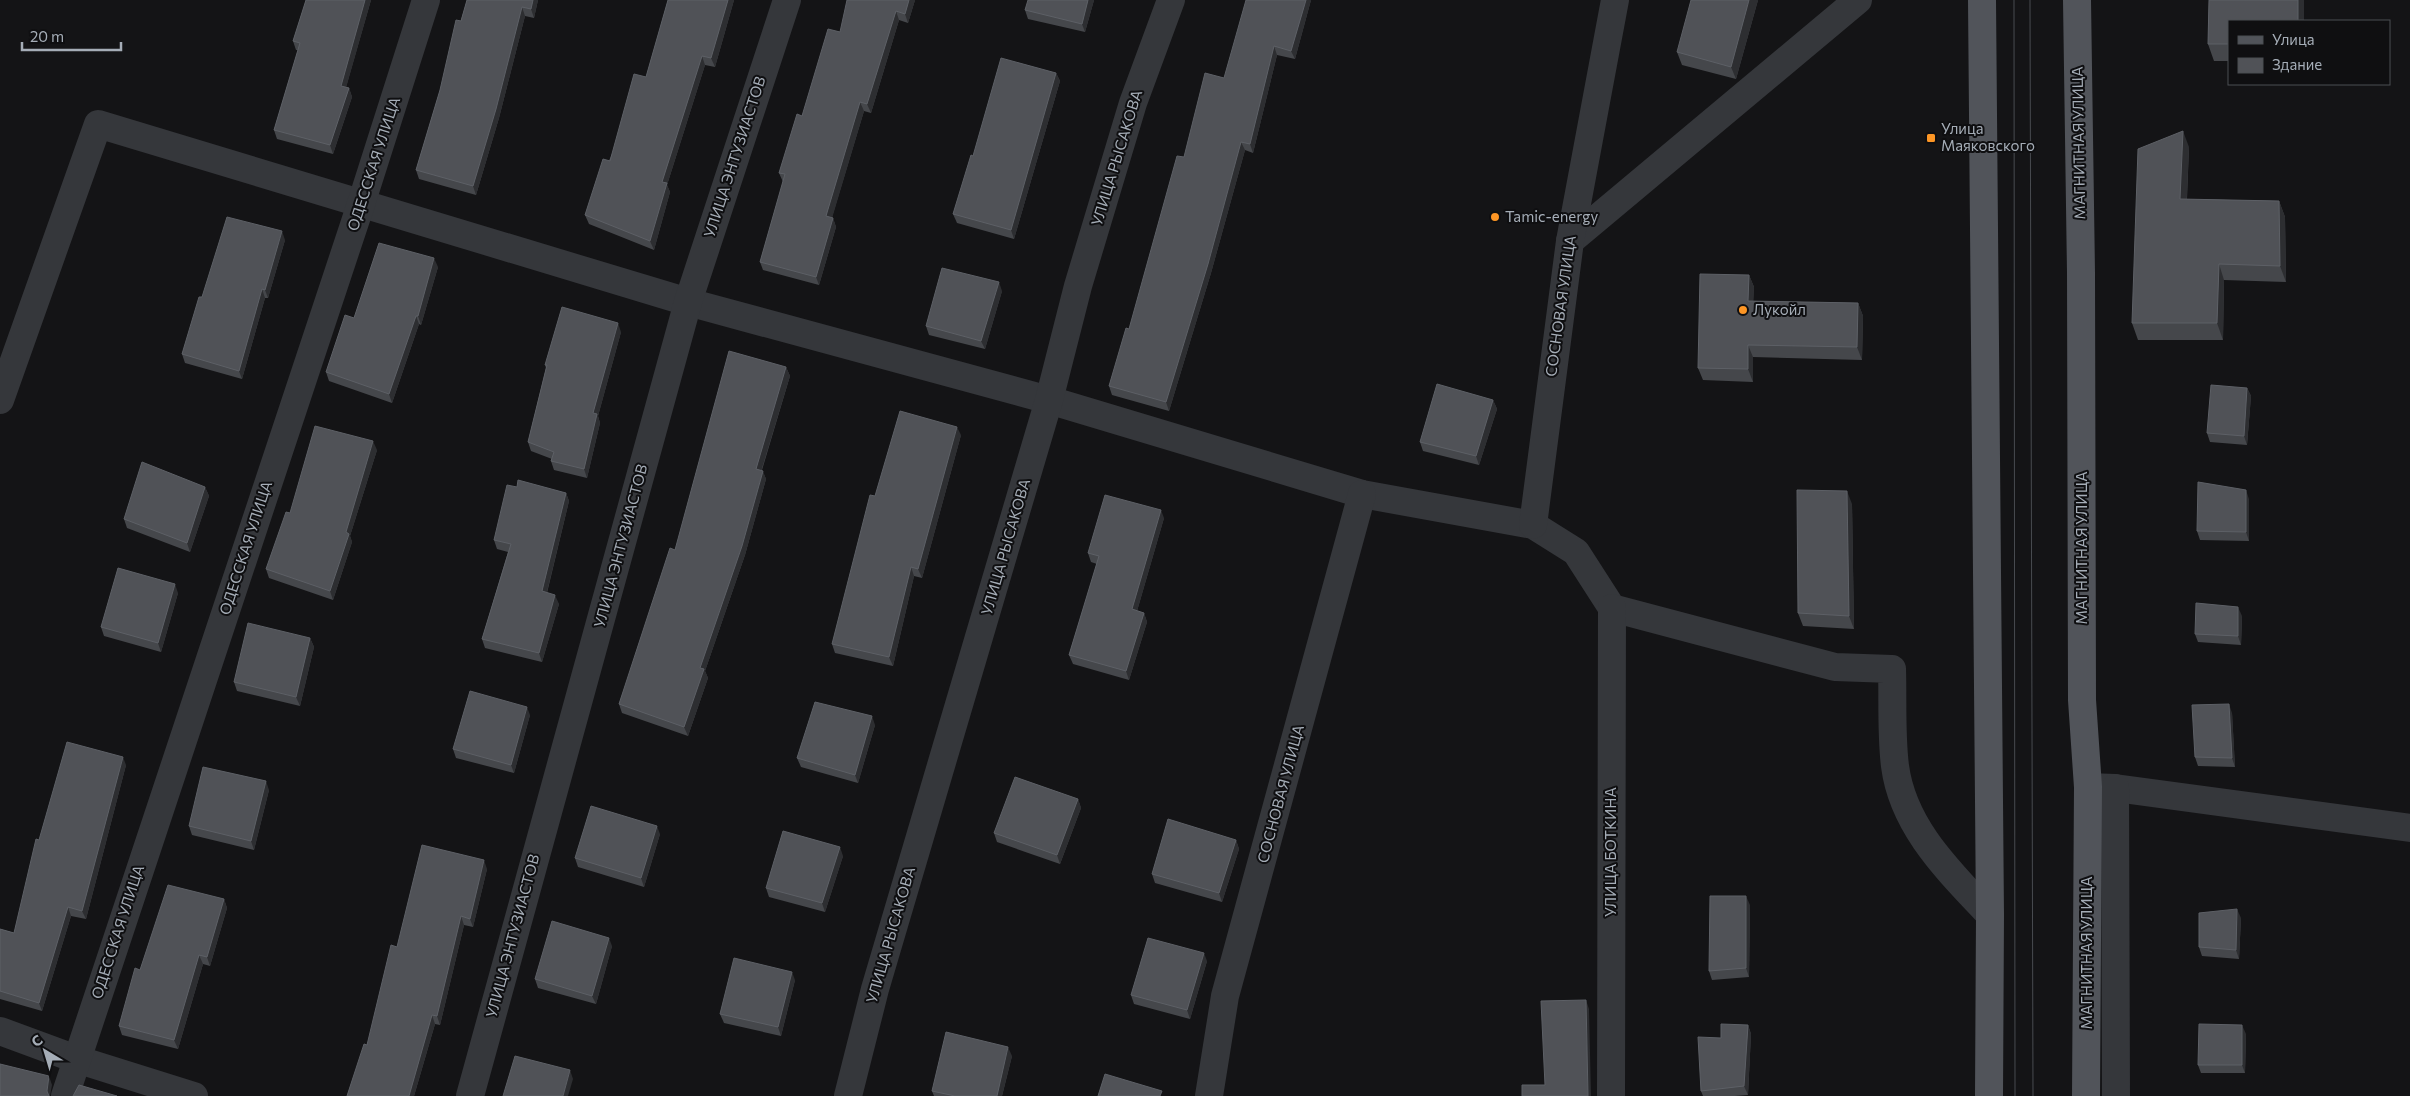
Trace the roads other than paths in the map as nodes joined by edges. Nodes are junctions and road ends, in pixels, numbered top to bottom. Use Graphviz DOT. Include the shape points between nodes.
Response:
graph roads {
  1 [pos="426,0"];
  2 [pos="787,0"];
  3 [pos="1171,0"];
  4 [pos="1615,0"];
  5 [pos="1858,0"];
  6 [pos="1982,0"];
  7 [pos="2077,0"];
  8 [pos="361,204"];
  9 [pos="1570,240"];
  10 [pos="688,302"];
  11 [pos="0,400"];
  12 [pos="1049,400"];
  13 [pos="1362,494"];
  14 [pos="1533,524"];
  15 [pos="1612,608"];
  16 [pos="2088,787"];
  17 [pos="2115,788"];
  18 [pos="2410,828"];
  19 [pos="1990,915"];
  20 [pos="0,1031"];
  21 [pos="76,1058"];
  22 [pos="65,1096"];
  23 [pos="194,1096"];
  24 [pos="470,1096"];
  25 [pos="848,1096"];
  26 [pos="1209,1096"];
  27 [pos="1611,1096"];
  28 [pos="1989,1096"];
  29 [pos="2086,1096"];
  30 [pos="2116,1096"];
  1 -- 8 [label="street, ОДЕССКАЯ УЛИЦА"];
  2 -- 10 [label="street, УЛИЦА ЭНТУЗИАСТОВ"];
  3 -- 12 [label="street, УЛИЦА РЫСАКОВА" via="1133,103 1078,286"];
  4 -- 9 [label="street, СОСНОВАЯ УЛИЦА"];
  5 -- 9 [label="street"];
  6 -- 19 [label="main road"];
  7 -- 16 [label="main road, МАГНИТНАЯ УЛИЦА" via="2082,700"];
  8 -- 10 [label="street"];
  8 -- 11 [label="street" via="98,124"];
  8 -- 21 [label="street, ОДЕССКАЯ УЛИЦА"];
  9 -- 14 [label="street, СОСНОВАЯ УЛИЦА"];
  10 -- 12 [label="street"];
  10 -- 24 [label="street, УЛИЦА ЭНТУЗИАСТОВ"];
  12 -- 13 [label="street"];
  12 -- 25 [label="street, УЛИЦА РЫСАКОВА" via="875,989"];
  13 -- 14 [label="street"];
  13 -- 26 [label="street, СОСНОВАЯ УЛИЦА" via="1225,996"];
  14 -- 15 [label="street" via="1576,552"];
  15 -- 19 [label="street" via="1835,667 1892,670 1895,766 1902,799 1918,832"];
  15 -- 27 [label="street, УЛИЦА БОТКИНА"];
  16 -- 17 [label="street"];
  16 -- 29 [label="main road, МАГНИТНАЯ УЛИЦА"];
  17 -- 18 [label="street"];
  17 -- 30 [label="street"];
  19 -- 28 [label="main road"];
  20 -- 21 [label="street"];
  21 -- 22 [label="street, ОДЕССКАЯ УЛИЦА"];
  21 -- 23 [label="street"];
}
